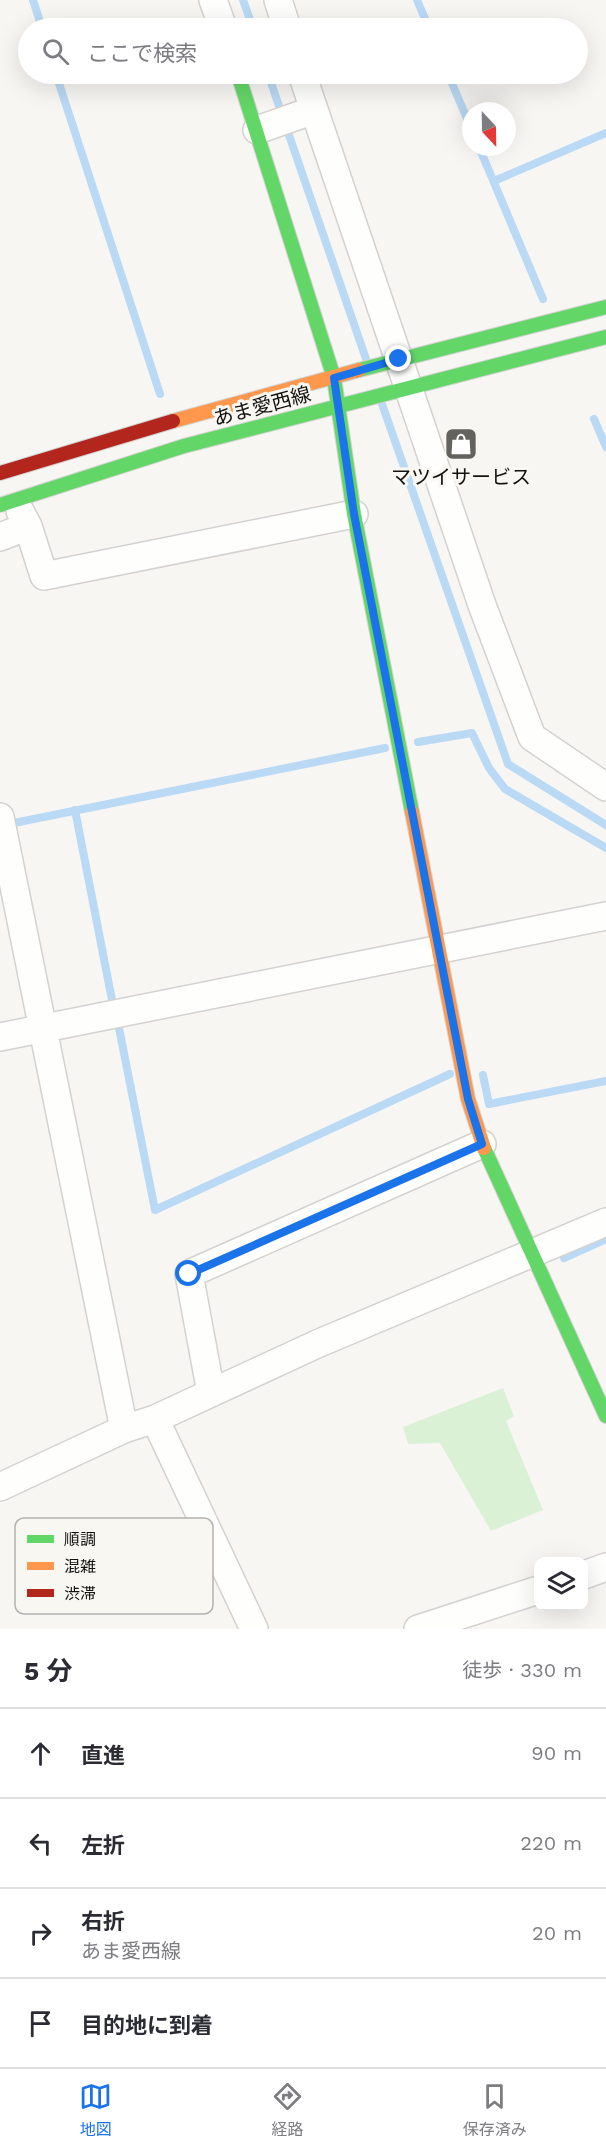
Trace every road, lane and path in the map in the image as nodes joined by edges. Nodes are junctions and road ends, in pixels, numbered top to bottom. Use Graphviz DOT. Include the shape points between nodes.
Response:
graph roads {
  1 [pos="213,0"];
  2 [pos="278,0"];
  3 [pos="219,18"];
  4 [pos="284,18"];
  5 [pos="241,84"];
  6 [pos="305,84"];
  7 [pos="314,110"];
  8 [pos="257,130"];
  9 [pos="606,307"];
  10 [pos="606,337"];
  11 [pos="394,360"];
  12 [pos="334,378"];
  13 [pos="402,389"];
  14 [pos="339,406"];
  15 [pos="2,466"];
  16 [pos="8,503"];
  17 [pos="354,514"];
  18 [pos="28,526"];
  19 [pos="0,537"];
  20 [pos="606,787"];
  21 [pos="0,818"];
  22 [pos="606,916"];
  23 [pos="440,949"];
  24 [pos="42,1028"];
  25 [pos="0,1037"];
  26 [pos="482,1144"];
  27 [pos="606,1222"];
  28 [pos="532,1253"];
  29 [pos="211,1392"];
  30 [pos="606,1416"];
  31 [pos="155,1419"];
  32 [pos="124,1429"];
  33 [pos="0,1487"];
  34 [pos="202,1518"];
  35 [pos="213,1542"];
  36 [pos="606,1568"];
  37 [pos="588,1574"];
  38 [pos="534,1591"];
  39 [pos="254,1629"];
  40 [pos="418,1629"];
  1 -- 3 [label="street"];
  2 -- 4 [label="street"];
  5 -- 8 [label="street"];
  6 -- 7 [label="street"];
  7 -- 8 [label="street"];
  7 -- 11 [label="street"];
  8 -- 12 [label="street"];
  9 -- 11 [label="street, あま愛西線"];
  10 -- 13 [label="street, あま愛西線"];
  11 -- 12 [label="street, あま愛西線"];
  11 -- 13 [label="street"];
  12 -- 14 [label="street"];
  12 -- 15 [label="street, あま愛西線"];
  13 -- 14 [label="street, あま愛西線"];
  13 -- 20 [label="street" via="532,737"];
  14 -- 16 [label="street, あま愛西線" via="184,446"];
  14 -- 17 [label="street"];
  16 -- 18 [label="street"];
  17 -- 18 [label="street" via="44,576"];
  17 -- 23 [label="street"];
  18 -- 19 [label="street"];
  21 -- 24 [label="street"];
  22 -- 23 [label="street"];
  23 -- 24 [label="street"];
  23 -- 26 [label="street" via="468,1099"];
  24 -- 25 [label="street"];
  24 -- 32 [label="street"];
  26 -- 28 [label="street"];
  26 -- 29 [label="street" via="189,1274"];
  27 -- 28 [label="street"];
  28 -- 29 [label="street"];
  28 -- 30 [label="street"];
  29 -- 31 [label="street"];
  31 -- 32 [label="street"];
  31 -- 34 [label="street"];
  32 -- 33 [label="street"];
  35 -- 39 [label="street"];
  36 -- 37 [label="street"];
  38 -- 40 [label="street"];
}
